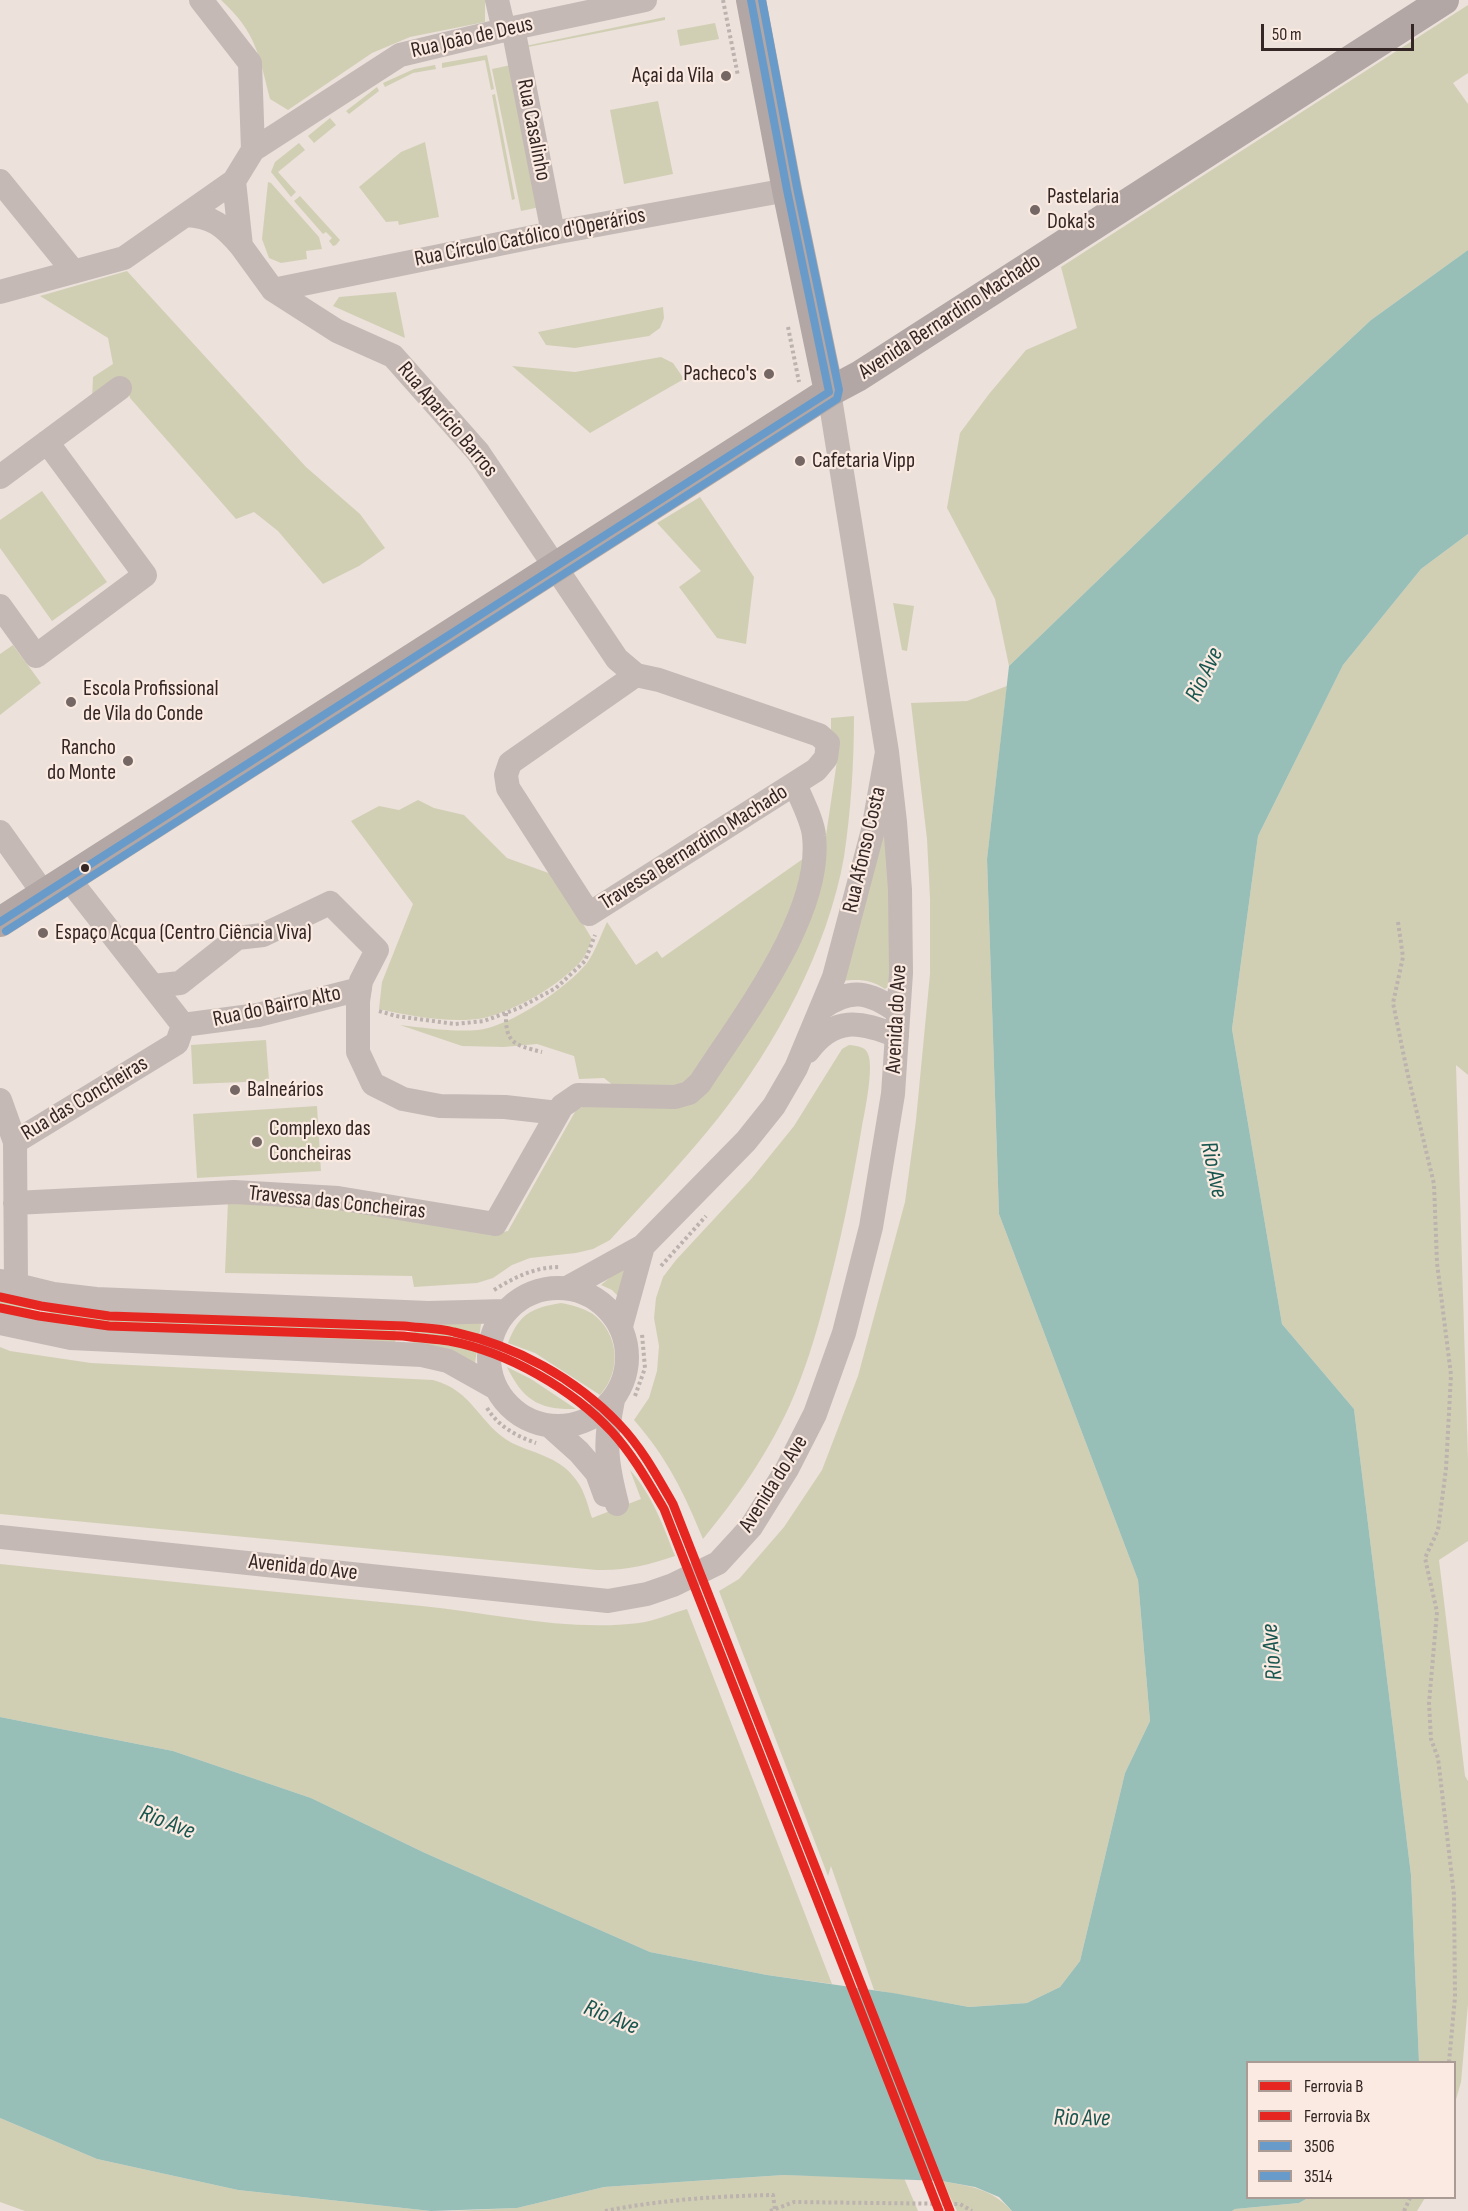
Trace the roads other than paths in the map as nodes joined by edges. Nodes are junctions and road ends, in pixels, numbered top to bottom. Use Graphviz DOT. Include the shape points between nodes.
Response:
graph roads {
  1 [pos="201,0"];
  2 [pos="498,0"];
  3 [pos="645,0"];
  4 [pos="752,0"];
  5 [pos="1444,0"];
  6 [pos="508,29"];
  7 [pos="253,150"];
  8 [pos="0,181"];
  9 [pos="234,181"];
  10 [pos="787,189"];
  11 [pos="186,215"];
  12 [pos="553,233"];
  13 [pos="241,246"];
  14 [pos="74,272"];
  15 [pos="273,290"];
  16 [pos="0,292"];
  17 [pos="120,388"];
  18 [pos="829,393"];
  19 [pos="47,442"];
  20 [pos="0,477"];
  21 [pos="557,568"];
  22 [pos="0,606"];
  23 [pos="636,675"];
  24 [pos="887,752"];
  25 [pos="795,784"];
  26 [pos="0,832"];
  27 [pos="56,886"];
  28 [pos="0,922"];
  29 [pos="153,986"];
  30 [pos="359,998"];
  31 [pos="822,1008"];
  32 [pos="897,1024"];
  33 [pos="183,1025"];
  34 [pos="796,1068"];
  35 [pos="0,1100"];
  36 [pos="558,1113"];
  37 [pos="15,1142"];
  38 [pos="15,1203"];
  39 [pos="643,1246"];
  40 [pos="8,1283"];
  41 [pos="567,1288"];
  42 [pos="506,1311"];
  43 [pos="0,1323"];
  44 [pos="631,1328"];
  45 [pos="489,1394"];
  46 [pos="621,1401"];
  47 [pos="544,1435"];
  48 [pos="0,1537"];
  1 -- 7 [label="street" via="250,63"];
  2 -- 6 [label="street, Rua Casalinho"];
  3 -- 6 [label="street, Rua João de Deus"];
  4 -- 10 [label="main road"];
  5 -- 18 [label="main road, Avenida Bernardino Machado"];
  6 -- 7 [label="street, Rua João de Deus" via="400,55"];
  6 -- 12 [label="street, Rua Casalinho"];
  7 -- 9 [label="street"];
  8 -- 14 [label="street"];
  9 -- 11 [label="street"];
  9 -- 13 [label="street, Rua Aparício Barros"];
  10 -- 12 [label="street, Rua Círculo Católico d'Operários"];
  10 -- 18 [label="main road"];
  11 -- 13 [label="street" via="216,222"];
  11 -- 14 [label="street" via="124,258"];
  12 -- 15 [label="street, Rua Círculo Católico d'Operários"];
  13 -- 15 [label="street, Rua Aparício Barros"];
  14 -- 16 [label="street"];
  15 -- 21 [label="street, Rua Aparício Barros" via="337,331 393,356 478,452"];
  17 -- 19 [label="street"];
  18 -- 21 [label="main road, Avenida Bernardino Machado"];
  18 -- 24 [label="street, Rua Afonso Costa"];
  19 -- 20 [label="street"];
  19 -- 22 [label="street" via="145,575 36,656"];
  21 -- 23 [label="street, Travessa Bernardino Machado" via="617,659"];
  21 -- 27 [label="main road, Avenida Bernardino Machado"];
  23 -- 25 [label="street, Travessa Bernardino Machado" via="819,735 828,742 826,758"];
  23 -- 25 [label="street, Travessa Bernardino Machado" via="510,763 506,775 508,788 589,914"];
  24 -- 31 [label="street, Rua Afonso Costa" via="859,889"];
  24 -- 32 [label="street, Avenida do Ave" via="900,891"];
  25 -- 36 [label="street" via="814,835 814,869 802,911 787,948 700,1083 675,1097 578,1095"];
  26 -- 27 [label="street, Rua do Bairro Alto"];
  27 -- 28 [label="main road, Avenida Bernardino Machado"];
  27 -- 29 [label="street, Rua do Bairro Alto"];
  29 -- 30 [label="street" via="180,983 237,938 263,935 330,903 377,950 361,981"];
  29 -- 33 [label="street, Rua do Bairro Alto"];
  30 -- 33 [label="street, Rua do Bairro Alto"];
  30 -- 36 [label="street, Rua do Bairro Alto" via="358,1052 372,1084 403,1099 440,1106"];
  31 -- 32 [label="street" via="850,994 868,995 884,1002"];
  31 -- 34 [label="street, Rua Afonso Costa"];
  32 -- 34 [label="street" via="834,1027 815,1042"];
  32 -- 48 [label="street, Avenida do Ave" via="893,1094 871,1227 844,1333 815,1414 787,1469 751,1527 718,1563 674,1585 608,1601"];
  33 -- 37 [label="street, Rua das Concheiras" via="177,1043"];
  34 -- 39 [label="street, Rua Afonso Costa" via="774,1106 746,1142"];
  35 -- 37 [label="street, Rua das Concheiras"];
  36 -- 38 [label="street, Travessa das Concheiras" via="495,1224 338,1198 234,1192"];
  37 -- 38 [label="street"];
  38 -- 40 [label="street"];
  39 -- 41 [label="street, Rua Afonso Costa"];
  39 -- 44 [label="street, Rua Afonso Costa"];
  40 -- 42 [label="street" via="96,1299 428,1313"];
  41 -- 42 [label="street" via="544,1289 523,1297"];
  41 -- 44 [label="street" via="589,1294"];
  42 -- 45 [label="street" via="490,1342"];
  43 -- 45 [label="street" via="71,1338 422,1354 448,1361"];
  44 -- 46 [label="street" via="627,1371 619,1392"];
  45 -- 47 [label="street" via="528,1419"];
  46 -- 47 [label="street" via="594,1417"];
  46 -- 47 [label="street" via="606,1429 614,1505 597,1473 579,1452"];
}
